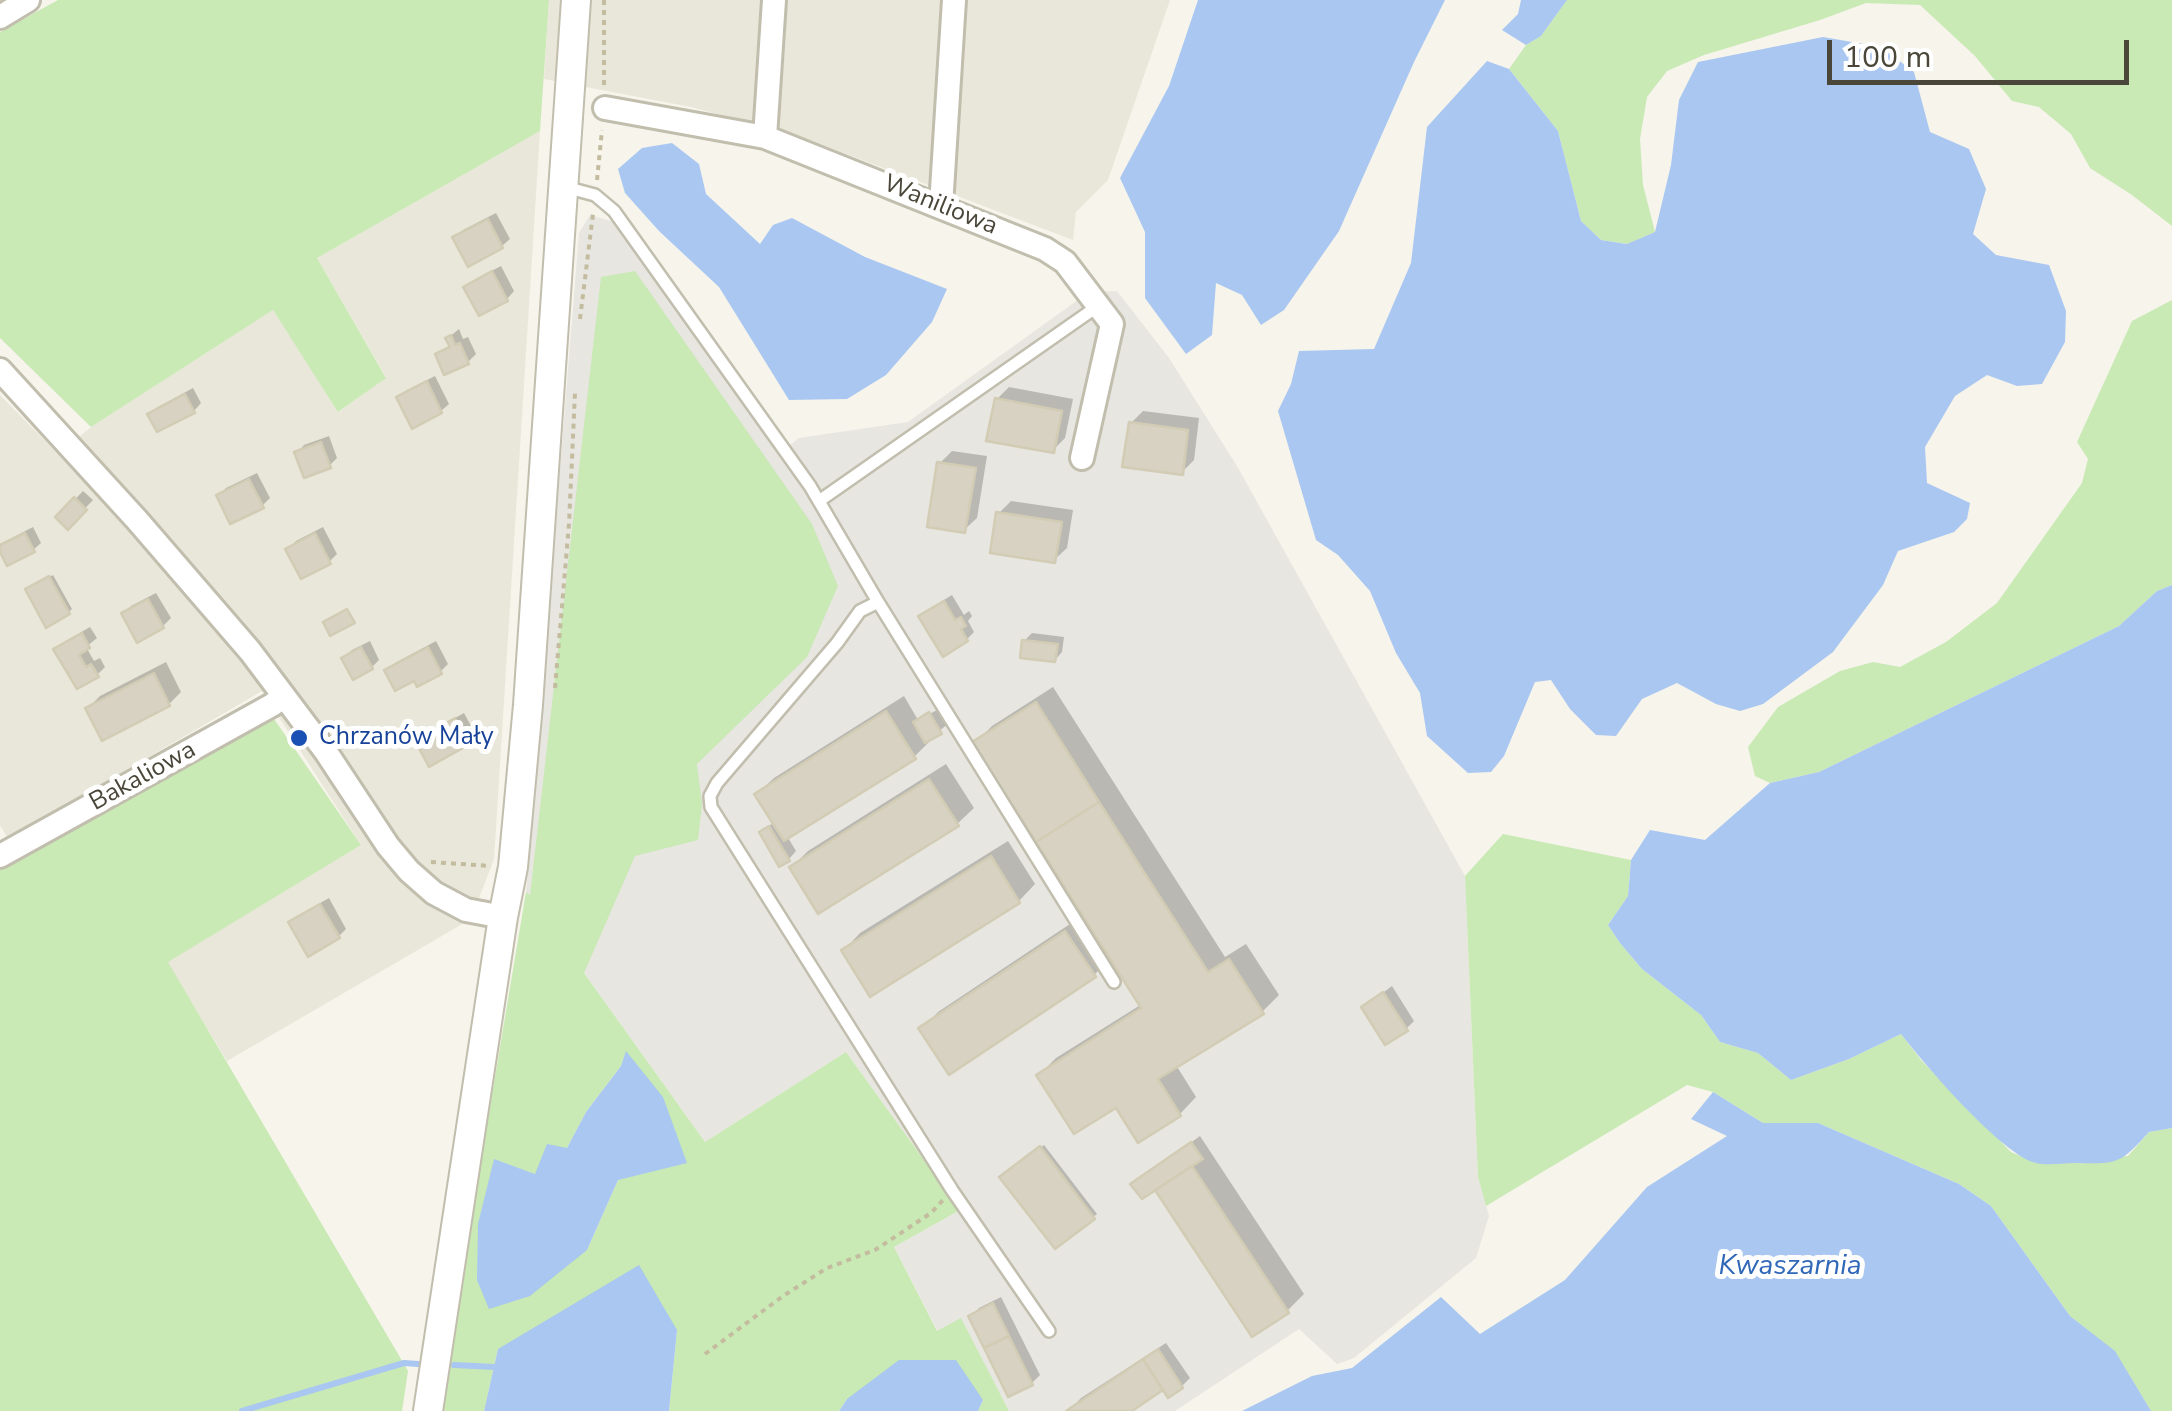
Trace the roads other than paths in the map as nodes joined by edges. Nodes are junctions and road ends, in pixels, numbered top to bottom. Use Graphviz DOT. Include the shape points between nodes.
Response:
graph roads {
  1 [pos="28,0"];
  2 [pos="576,0"];
  3 [pos="774,0"];
  4 [pos="954,0"];
  5 [pos="0,17"];
  6 [pos="604,108"];
  7 [pos="765,136"];
  8 [pos="564,187"];
  9 [pos="941,206"];
  10 [pos="1098,306"];
  11 [pos="0,370"];
  12 [pos="1082,458"];
  13 [pos="820,501"];
  14 [pos="878,602"];
  15 [pos="284,696"];
  16 [pos="0,856"];
  17 [pos="503,918"];
  18 [pos="1114,982"];
  19 [pos="1049,1330"];
  20 [pos="428,1411"];
  1 -- 5 [label="street"];
  2 -- 8 [label="street"];
  3 -- 7 [label="street"];
  4 -- 9 [label="street"];
  6 -- 7 [label="street, Waniliowa"];
  7 -- 9 [label="street, Waniliowa"];
  8 -- 13 [label="lane" via="595,195 614,211"];
  8 -- 17 [label="street" via="528,705"];
  9 -- 10 [label="street, Waniliowa" via="1055,255"];
  10 -- 12 [label="street, Waniliowa" via="1112,324"];
  10 -- 13 [label="lane"];
  11 -- 15 [label="street" via="138,520"];
  13 -- 14 [label="lane"];
  14 -- 18 [label="lane"];
  14 -- 19 [label="lane" via="860,611 716,782 711,807 952,1190"];
  15 -- 16 [label="street, Bakaliowa"];
  15 -- 17 [label="street" via="409,871 466,910"];
  17 -- 20 [label="street"];
}
